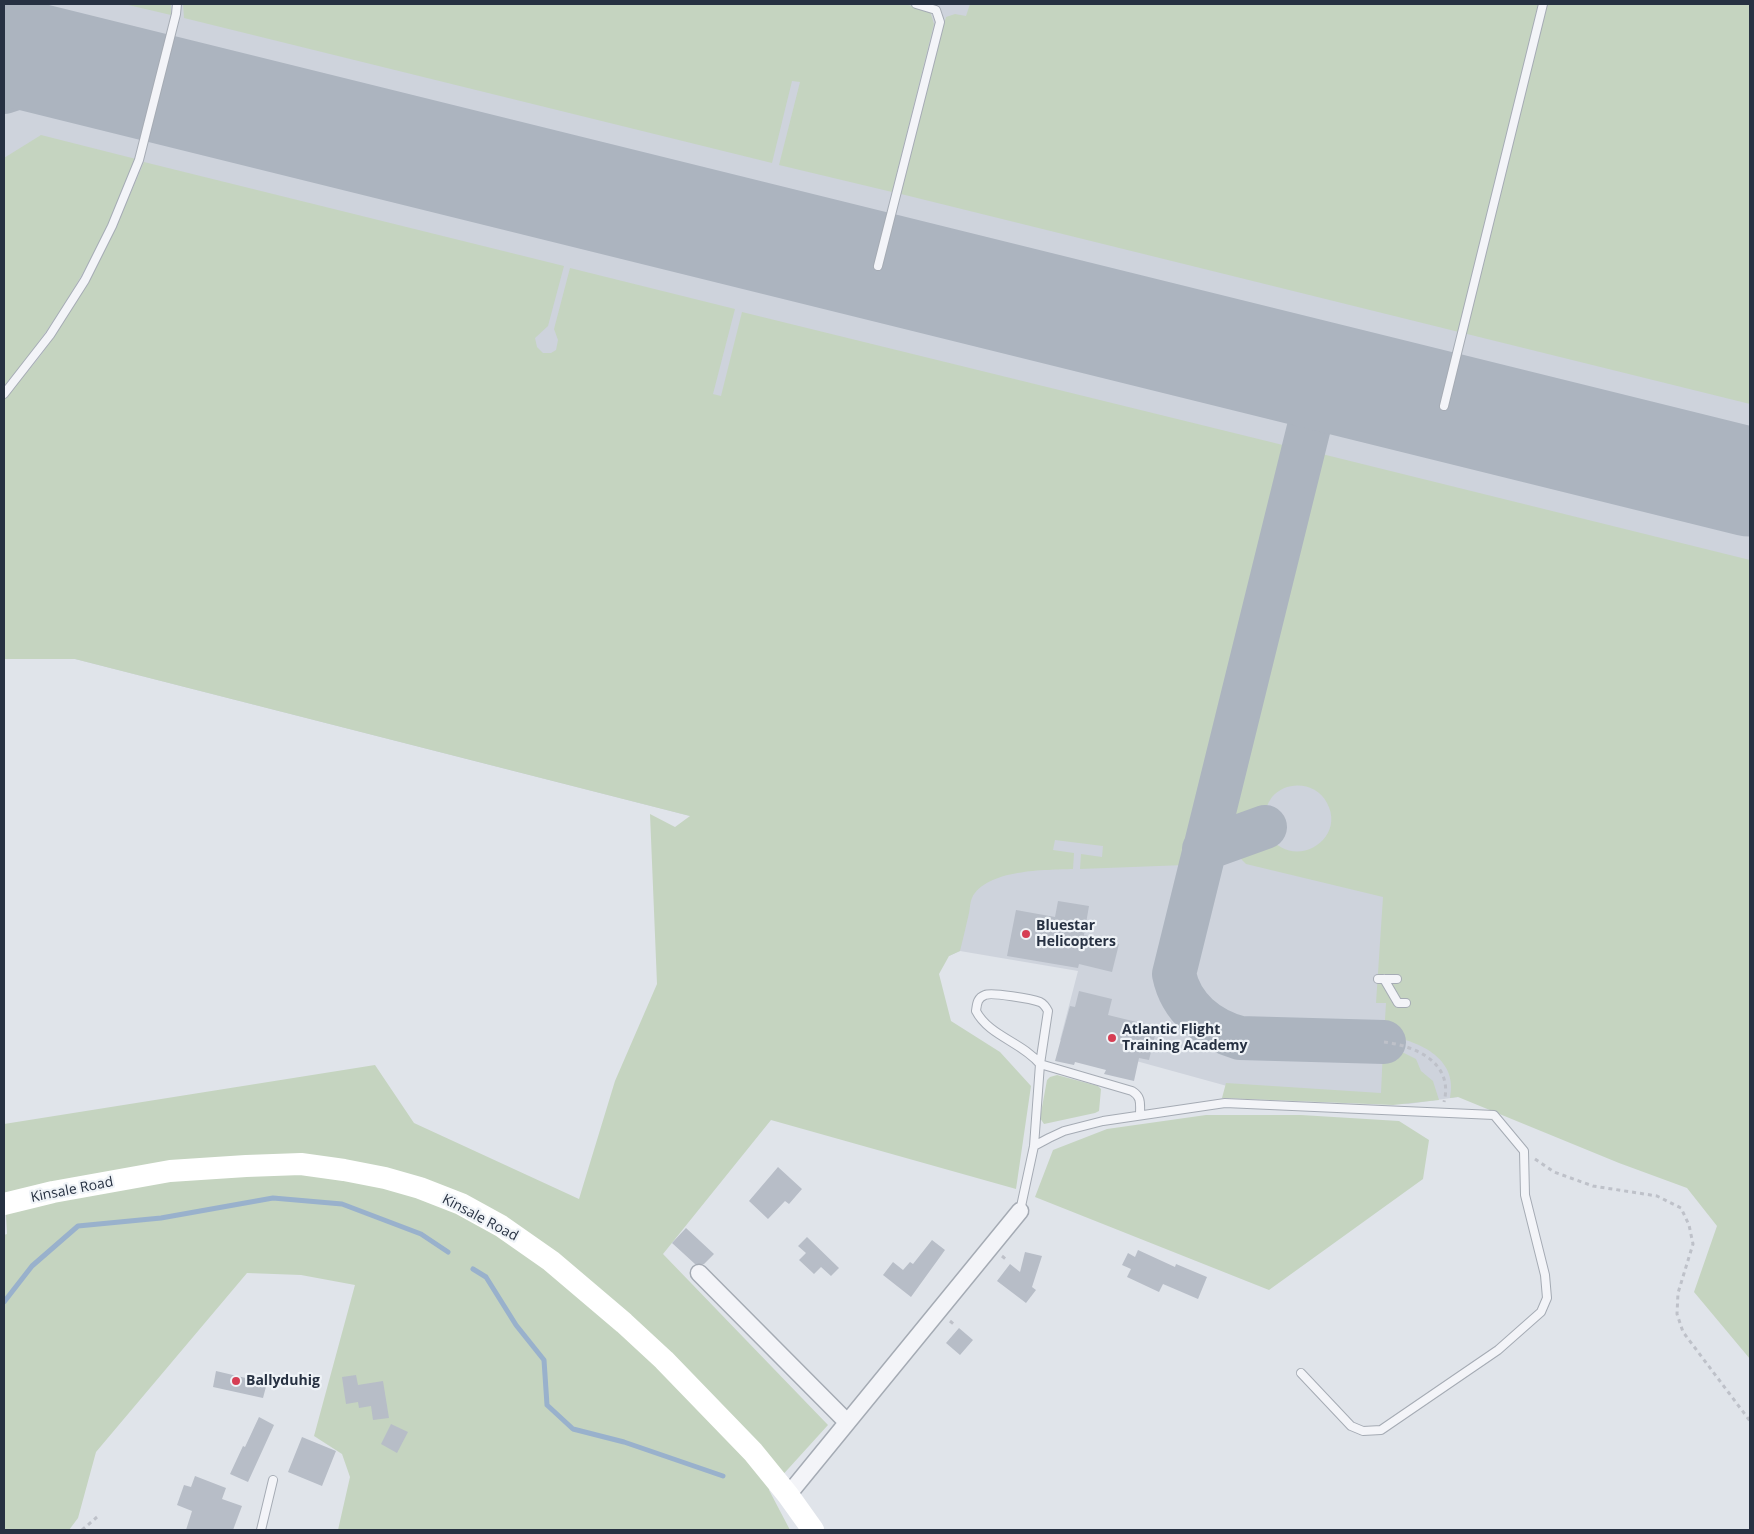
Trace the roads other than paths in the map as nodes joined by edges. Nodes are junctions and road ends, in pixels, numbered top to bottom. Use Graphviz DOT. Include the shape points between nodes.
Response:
graph roads {
  1 [pos="177,4"];
  2 [pos="916,4"];
  3 [pos="1543,4"];
  4 [pos="878,266"];
  5 [pos="4,394"];
  6 [pos="1444,406"];
  7 [pos="1397,979"];
  8 [pos="1406,1003"];
  9 [pos="1040,1064"];
  10 [pos="1140,1115"];
  11 [pos="1034,1146"];
  12 [pos="4,1204"];
  13 [pos="1020,1210"];
  14 [pos="699,1273"];
  15 [pos="1300,1373"];
  16 [pos="847,1422"];
  17 [pos="273,1480"];
  18 [pos="788,1495"];
  19 [pos="260,1530"];
  20 [pos="813,1530"];
  1 -- 5 [label="lane" via="139,160 112,226 85,280 50,335"];
  2 -- 4 [label="lane" via="936,10 940,22"];
  3 -- 6 [label="lane"];
  7 -- 8 [label="lane" via="1381,979 1398,1004"];
  9 -- 9 [label="lane" via="1048,1011 1046,1006 989,993 981,997 976,1011 980,1018"];
  9 -- 10 [label="lane" via="1138,1094"];
  9 -- 11 [label="lane"];
  10 -- 11 [label="lane" via="1103,1120 1064,1131"];
  10 -- 15 [label="lane" via="1225,1103 1494,1115 1524,1151 1525,1195 1545,1275 1547,1298 1541,1312 1498,1350 1381,1430 1364,1431 1351,1426"];
  11 -- 13 [label="lane"];
  12 -- 18 [label="main road, Kinsale Road" via="170,1171 246,1166 301,1164 360,1173 420,1188 461,1204 501,1226 558,1267 664,1360 753,1452"];
  13 -- 16 [label="street"];
  14 -- 16 [label="street"];
  16 -- 18 [label="street"];
  17 -- 19 [label="lane"];
  18 -- 20 [label="main road, Kinsale Road"];
}
